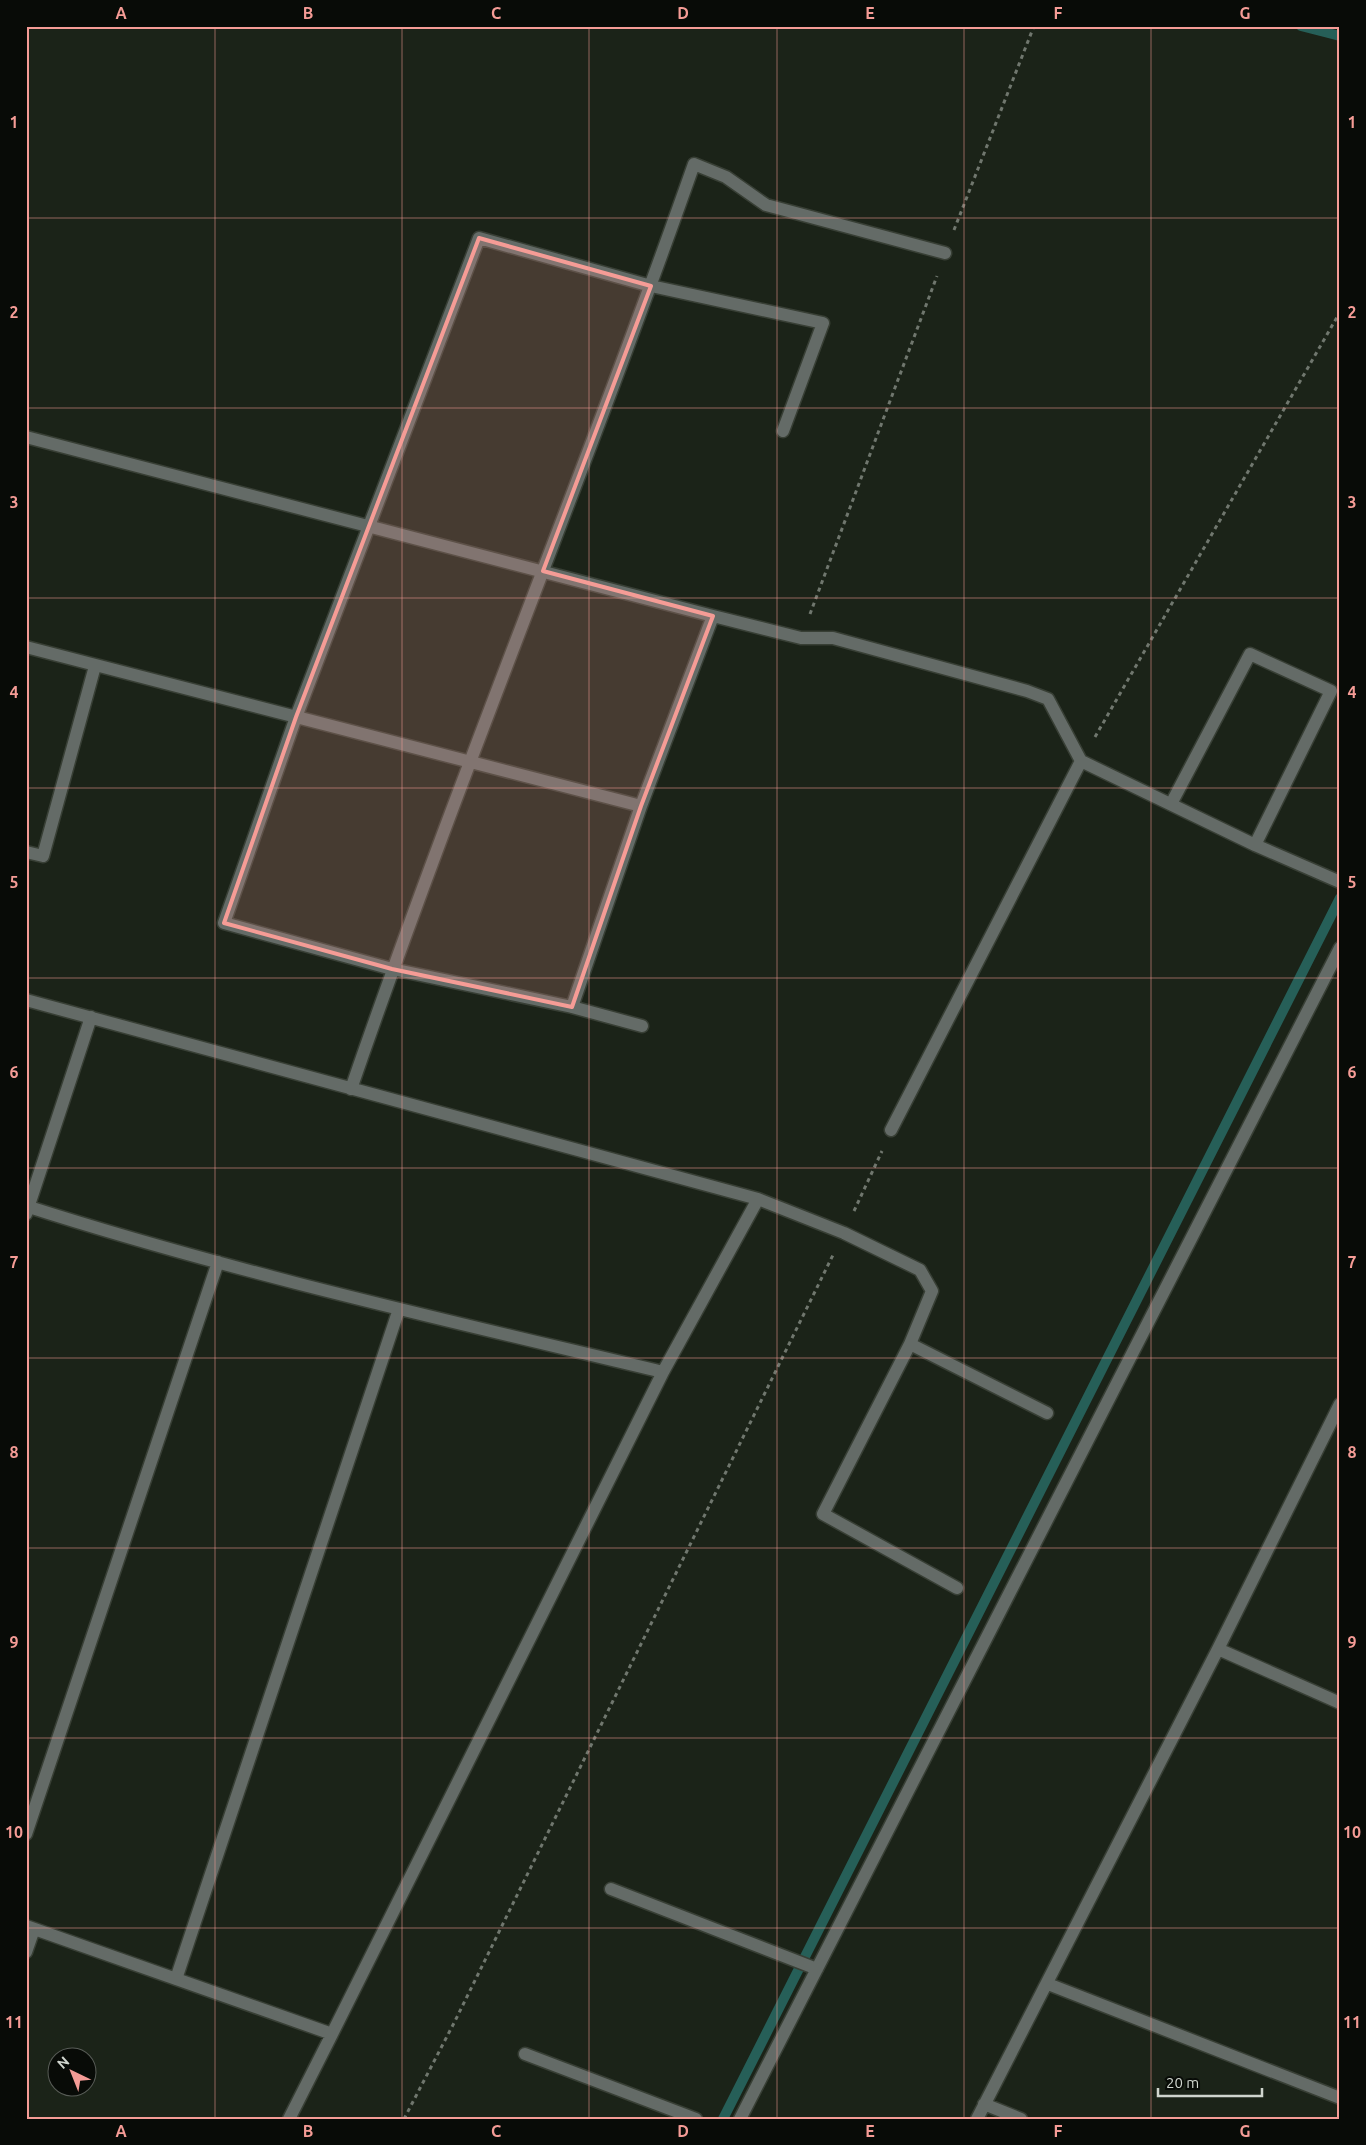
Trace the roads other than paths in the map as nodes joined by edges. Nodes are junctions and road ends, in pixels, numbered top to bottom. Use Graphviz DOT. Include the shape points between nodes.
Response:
graph roads {
  1 [pos="945,254"];
  2 [pos="651,286"];
  3 [pos="783,431"];
  4 [pos="26,437"];
  5 [pos="368,527"];
  6 [pos="544,571"];
  7 [pos="714,616"];
  8 [pos="26,647"];
  9 [pos="95,666"];
  10 [pos="296,717"];
  11 [pos="1081,761"];
  12 [pos="470,762"];
  13 [pos="1170,804"];
  14 [pos="641,806"];
  15 [pos="1255,845"];
  16 [pos="26,852"];
  17 [pos="1340,882"];
  18 [pos="1340,948"];
  19 [pos="392,969"];
  20 [pos="26,1000"];
  21 [pos="572,1008"];
  22 [pos="91,1017"];
  23 [pos="642,1026"];
  24 [pos="351,1089"];
  25 [pos="891,1130"];
  26 [pos="758,1199"];
  27 [pos="27,1209"];
  28 [pos="218,1262"];
  29 [pos="399,1309"];
  30 [pos="910,1344"];
  31 [pos="663,1372"];
  32 [pos="1340,1404"];
  33 [pos="1047,1413"];
  34 [pos="957,1588"];
  35 [pos="1218,1648"];
  36 [pos="1340,1703"];
  37 [pos="26,1834"];
  38 [pos="611,1889"];
  39 [pos="30,1928"];
  40 [pos="26,1952"];
  41 [pos="817,1969"];
  42 [pos="176,1979"];
  43 [pos="1048,1984"];
  44 [pos="332,2034"];
  45 [pos="525,2054"];
  46 [pos="1340,2098"];
  47 [pos="984,2104"];
  48 [pos="288,2119"];
  49 [pos="696,2119"];
  50 [pos="740,2119"];
  51 [pos="977,2119"];
  52 [pos="1021,2119"];
  1 -- 2 [label="street" via="766,205 726,177 694,164"];
  2 -- 3 [label="street" via="823,323"];
  2 -- 5 [label="street" via="479,238"];
  2 -- 6 [label="street"];
  4 -- 5 [label="street"];
  5 -- 6 [label="street"];
  5 -- 10 [label="street"];
  6 -- 7 [label="street"];
  6 -- 12 [label="street"];
  7 -- 11 [label="street" via="801,638 833,638 1048,699"];
  7 -- 14 [label="street"];
  8 -- 9 [label="street"];
  9 -- 10 [label="street"];
  9 -- 16 [label="street" via="43,856"];
  10 -- 12 [label="street"];
  10 -- 19 [label="street" via="224,923"];
  11 -- 13 [label="street"];
  11 -- 25 [label="street"];
  12 -- 14 [label="street"];
  12 -- 19 [label="street"];
  13 -- 15 [label="street"];
  13 -- 15 [label="street" via="1250,654 1330,691"];
  14 -- 21 [label="street"];
  15 -- 17 [label="street"];
  18 -- 41 [label="street"];
  19 -- 21 [label="street"];
  19 -- 24 [label="street"];
  20 -- 22 [label="street"];
  21 -- 23 [label="street"];
  22 -- 24 [label="street"];
  22 -- 27 [label="street"];
  24 -- 26 [label="street"];
  26 -- 30 [label="street" via="844,1233 920,1270 932,1291"];
  26 -- 31 [label="street"];
  27 -- 28 [label="street"];
  28 -- 29 [label="street"];
  28 -- 37 [label="street"];
  29 -- 31 [label="street"];
  29 -- 42 [label="street"];
  30 -- 33 [label="street"];
  30 -- 34 [label="street" via="823,1514"];
  31 -- 44 [label="street"];
  32 -- 35 [label="street"];
  35 -- 36 [label="street"];
  35 -- 43 [label="street"];
  38 -- 41 [label="street"];
  39 -- 40 [label="street"];
  39 -- 42 [label="street"];
  41 -- 50 [label="street"];
  42 -- 44 [label="street"];
  43 -- 46 [label="street"];
  43 -- 47 [label="street"];
  44 -- 48 [label="street"];
  45 -- 49 [label="street"];
  47 -- 51 [label="street"];
  47 -- 52 [label="street"];
}
